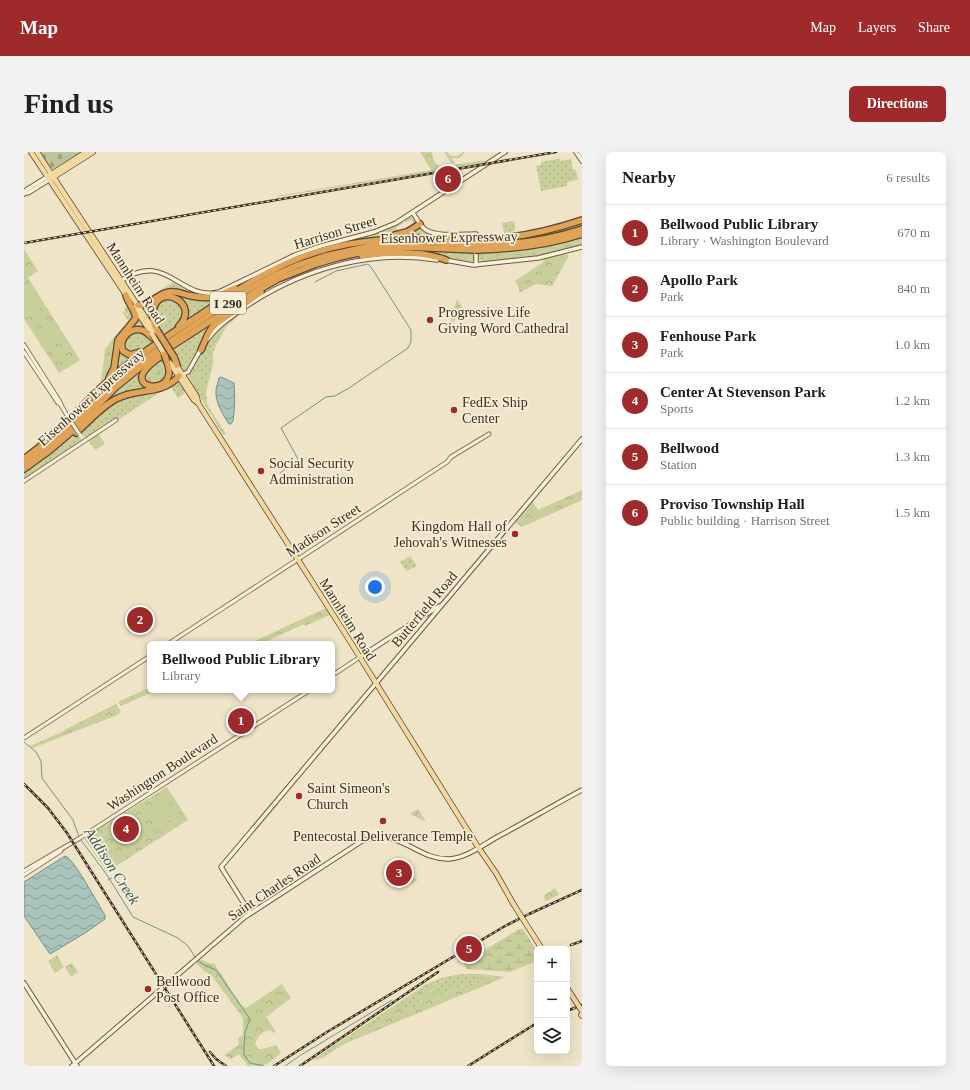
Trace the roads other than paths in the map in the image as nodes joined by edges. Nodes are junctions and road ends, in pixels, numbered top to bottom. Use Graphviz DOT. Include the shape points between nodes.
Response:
graph roads {
  1 [pos="31,152"];
  2 [pos="37,152"];
  3 [pos="86,152"];
  4 [pos="93,152"];
  5 [pos="506,152"];
  6 [pos="576,152"];
  7 [pos="581,155"];
  8 [pos="582,161"];
  9 [pos="53,175"];
  10 [pos="48,178"];
  11 [pos="24,193"];
  12 [pos="413,213"];
  13 [pos="582,220"];
  14 [pos="420,224"];
  15 [pos="582,229"];
  16 [pos="582,234"];
  17 [pos="352,243"];
  18 [pos="476,243"];
  19 [pos="93,246"];
  20 [pos="582,248"];
  21 [pos="340,257"];
  22 [pos="108,259"];
  23 [pos="446,260"];
  24 [pos="476,261"];
  25 [pos="483,264"];
  26 [pos="264,274"];
  27 [pos="278,279"];
  28 [pos="120,281"];
  29 [pos="126,295"];
  30 [pos="138,305"];
  31 [pos="217,316"];
  32 [pos="173,332"];
  33 [pos="154,335"];
  34 [pos="24,345"];
  35 [pos="146,350"];
  36 [pos="200,350"];
  37 [pos="24,352"];
  38 [pos="164,354"];
  39 [pos="170,359"];
  40 [pos="177,365"];
  41 [pos="180,375"];
  42 [pos="105,383"];
  43 [pos="61,405"];
  44 [pos="116,420"];
  45 [pos="489,434"];
  46 [pos="582,439"];
  47 [pos="84,441"];
  48 [pos="49,451"];
  49 [pos="24,459"];
  50 [pos="24,463"];
  51 [pos="24,469"];
  52 [pos="24,481"];
  53 [pos="298,560"];
  54 [pos="442,605"];
  55 [pos="173,641"];
  56 [pos="147,658"];
  57 [pos="360,658"];
  58 [pos="335,674"];
  59 [pos="376,683"];
  60 [pos="305,693"];
  61 [pos="24,738"];
  62 [pos="582,790"];
  63 [pos="67,846"];
  64 [pos="478,847"];
  65 [pos="24,871"];
  66 [pos="24,875"];
  67 [pos="250,913"];
  68 [pos="539,946"];
  69 [pos="24,983"];
  70 [pos="570,993"];
  71 [pos="570,996"];
  72 [pos="582,1014"];
  73 [pos="75,1065"];
  1 -- 10 [label="main road, Mannheim Road"];
  2 -- 9 [label="main road, Mannheim Road"];
  3 -- 9 [label="main road"];
  4 -- 9 [label="main road"];
  5 -- 12 [label="main road, Harrison Street"];
  6 -- 7 [label="main road"];
  7 -- 8 [label="main road"];
  9 -- 10 [label="main road"];
  9 -- 22 [label="main road, Mannheim Road"];
  10 -- 11 [label="main road" via="28,193"];
  10 -- 19 [label="main road, Mannheim Road"];
  12 -- 14 [label="main road"];
  12 -- 28 [label="main road, Harrison Street" via="374,232 295,255 215,293 196,291 154,270 140,272"];
  13 -- 18 [label="highway" via="526,235"];
  14 -- 17 [label="highway" via="404,233"];
  14 -- 18 [label="main road" via="433,233"];
  15 -- 18 [label="highway, Eisenhower Expressway / I 290" via="532,241 500,245"];
  16 -- 18 [label="highway, Eisenhower Expressway / I 290" via="530,246 500,249"];
  17 -- 18 [label="highway" via="406,237"];
  17 -- 26 [label="highway" via="310,254"];
  18 -- 21 [label="highway, Eisenhower Expressway / I 290" via="396,248"];
  18 -- 24 [label="main road"];
  18 -- 50 [label="highway, Eisenhower Expressway / I 290" via="418,242 371,246 325,256 270,278 134,366 62,435"];
  19 -- 22 [label="main road"];
  19 -- 28 [label="main road, Mannheim Road"];
  20 -- 25 [label="main road" via="538,258"];
  21 -- 23 [label="highway" via="414,254"];
  21 -- 27 [label="highway, Eisenhower Expressway / I 290" via="303,268"];
  22 -- 28 [label="main road, Mannheim Road"];
  23 -- 24 [label="main road"];
  23 -- 36 [label="main road" via="376,258 345,263 316,272 280,286 243,308 217,329"];
  24 -- 25 [label="main road"];
  24 -- 25 [label="main road"];
  26 -- 30 [label="highway" via="214,298 167,292 143,305"];
  26 -- 32 [label="highway"];
  27 -- 31 [label="highway, Eisenhower Expressway / I 290"];
  27 -- 36 [label="highway" via="218,322"];
  28 -- 29 [label="main road, Mannheim Road"];
  28 -- 30 [label="main road, Mannheim Road"];
  29 -- 33 [label="main road, Mannheim Road"];
  29 -- 42 [label="highway" via="136,318 118,340 113,370"];
  30 -- 33 [label="main road, Mannheim Road"];
  31 -- 39 [label="highway" via="146,369 142,375 144,383 152,387 163,383 169,374"];
  31 -- 48 [label="highway, Eisenhower Expressway / I 290" via="130,375"];
  32 -- 33 [label="highway" via="184,320 186,312 180,301 169,297 160,300 154,307"];
  32 -- 35 [label="highway"];
  33 -- 35 [label="highway" via="137,330 127,334 122,341 122,350 127,354"];
  33 -- 38 [label="main road, Mannheim Road, bridge"];
  33 -- 39 [label="highway, bridge"];
  34 -- 43 [label="street"];
  35 -- 42 [label="highway"];
  36 -- 41 [label="main road" via="188,372"];
  37 -- 43 [label="street"];
  38 -- 39 [label="highway, bridge"];
  39 -- 40 [label="highway"];
  39 -- 41 [label="main road, Mannheim Road"];
  40 -- 41 [label="main road, Mannheim Road"];
  41 -- 48 [label="highway" via="158,390 117,398 61,445"];
  41 -- 53 [label="main road, Mannheim Road"];
  42 -- 49 [label="highway" via="55,433"];
  43 -- 47 [label="street, bridge"];
  44 -- 47 [label="street"];
  45 -- 53 [label="street, Madison Street"];
  46 -- 54 [label="main road, Butterfield Road"];
  47 -- 52 [label="street"];
  48 -- 51 [label="highway, Eisenhower Expressway / I 290"];
  53 -- 55 [label="street, Madison Street"];
  53 -- 57 [label="main road, Mannheim Road"];
  54 -- 57 [label="main road"];
  54 -- 59 [label="main road, Butterfield Road"];
  56 -- 61 [label="street"];
  57 -- 58 [label="street"];
  57 -- 59 [label="main road, Mannheim Road"];
  59 -- 64 [label="main road, Mannheim Road"];
  59 -- 67 [label="main road, Butterfield Road" via="221,867"];
  60 -- 63 [label="street, Washington Boulevard"];
  62 -- 64 [label="main road, Saint Charles Road"];
  63 -- 65 [label="street, Washington Boulevard"];
  63 -- 66 [label="street, Washington Boulevard"];
  64 -- 67 [label="main road, Saint Charles Road" via="457,858 442,859 429,856 392,838 372,838 357,844"];
  64 -- 68 [label="main road, Mannheim Road, bridge"];
  67 -- 73 [label="main road, Saint Charles Road"];
  69 -- 73 [label="main road"];
  70 -- 72 [label="main road, bridge"];
  71 -- 72 [label="main road, bridge"];
}
